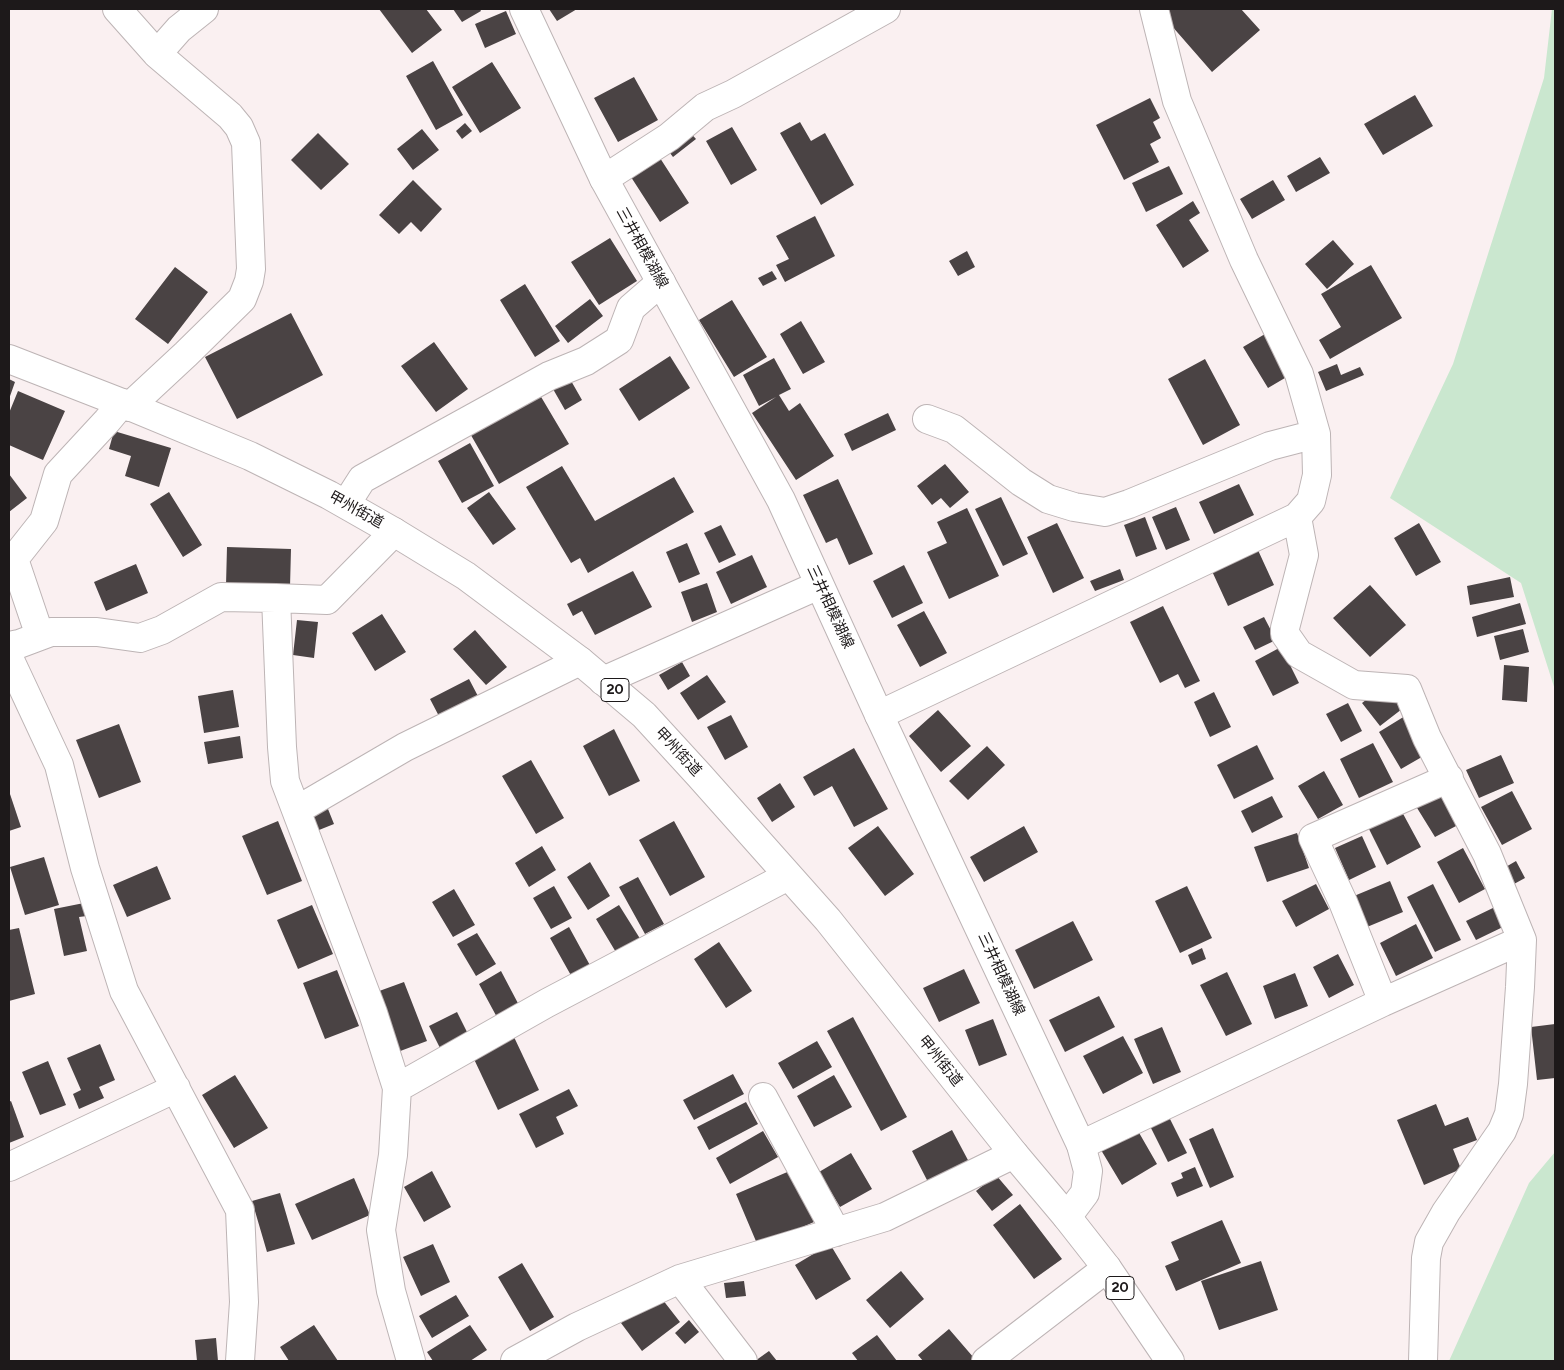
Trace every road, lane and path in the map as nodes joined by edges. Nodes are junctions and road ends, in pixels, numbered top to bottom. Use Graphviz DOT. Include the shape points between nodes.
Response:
graph roads {
  1 [pos="117,9"];
  2 [pos="204,9"];
  3 [pos="524,9"];
  4 [pos="886,9"];
  5 [pos="1154,9"];
  6 [pos="157,54"];
  7 [pos="604,179"];
  8 [pos="660,282"];
  9 [pos="9,359"];
  10 [pos="125,405"];
  11 [pos="927,419"];
  12 [pos="1316,434"];
  13 [pos="346,504"];
  14 [pos="1297,517"];
  15 [pos="394,532"];
  16 [pos="819,585"];
  17 [pos="276,598"];
  18 [pos="40,636"];
  19 [pos="9,646"];
  20 [pos="9,658"];
  21 [pos="580,661"];
  22 [pos="603,681"];
  23 [pos="879,715"];
  24 [pos="1448,778"];
  25 [pos="296,810"];
  26 [pos="788,876"];
  27 [pos="1522,940"];
  28 [pos="1383,1002"];
  29 [pos="176,1088"];
  30 [pos="397,1088"];
  31 [pos="763,1097"];
  32 [pos="1080,1144"];
  33 [pos="1014,1154"];
  34 [pos="9,1166"];
  35 [pos="1067,1217"];
  36 [pos="836,1232"];
  37 [pos="1107,1268"];
  38 [pos="680,1279"];
  39 [pos="240,1361"];
  40 [pos="411,1361"];
  41 [pos="515,1361"];
  42 [pos="743,1361"];
  43 [pos="986,1361"];
  44 [pos="1170,1361"];
  45 [pos="1423,1361"];
  1 -- 6 [label="main road"];
  2 -- 6 [label="main road"];
  3 -- 7 [label="main road, 三井相模湖線"];
  4 -- 7 [label="main road" via="705,107 669,137"];
  5 -- 12 [label="main road" via="1177,101 1244,260 1299,374"];
  6 -- 10 [label="main road" via="230,116 246,143 251,269 242,299 186,354"];
  7 -- 8 [label="main road, 三井相模湖線"];
  8 -- 13 [label="main road" via="632,308 620,340 362,479"];
  8 -- 16 [label="main road, 三井相模湖線" via="781,500"];
  9 -- 10 [label="main road, 甲州街道 / 20"];
  10 -- 13 [label="main road, 甲州街道 / 20" via="250,456"];
  10 -- 18 [label="main road" via="58,474 44,521 14,559"];
  11 -- 12 [label="main road" via="954,429 1048,499 1105,512 1270,446"];
  12 -- 14 [label="main road" via="1318,475 1311,501"];
  13 -- 15 [label="main road, 甲州街道 / 20"];
  14 -- 23 [label="main road"];
  14 -- 24 [label="main road" via="1304,554 1285,634 1299,654 1354,685 1408,688"];
  15 -- 17 [label="main road" via="327,600"];
  15 -- 21 [label="main road, 甲州街道 / 20" via="466,576"];
  16 -- 22 [label="main road"];
  16 -- 23 [label="main road, 三井相模湖線"];
  17 -- 18 [label="main road" via="221,597 162,630 140,638 97,632 51,632"];
  17 -- 25 [label="main road" via="285,781"];
  18 -- 19 [label="main road"];
  20 -- 29 [label="main road" via="59,765 85,868 124,991"];
  21 -- 22 [label="main road, 甲州街道 / 20"];
  21 -- 25 [label="main road" via="406,747"];
  22 -- 26 [label="main road, 甲州街道 / 20" via="644,716"];
  23 -- 32 [label="main road, 三井相模湖線"];
  24 -- 27 [label="main road" via="1486,854"];
  24 -- 28 [label="main road" via="1312,838 1343,902"];
  25 -- 30 [label="main road" via="373,1013"];
  26 -- 30 [label="main road" via="547,1003"];
  26 -- 33 [label="main road, 甲州街道 / 20" via="828,920"];
  27 -- 28 [label="main road"];
  27 -- 45 [label="main road" via="1509,1114 1502,1131 1429,1242"];
  28 -- 32 [label="main road"];
  29 -- 34 [label="main road"];
  29 -- 39 [label="main road" via="240,1210 244,1302"];
  30 -- 40 [label="main road" via="381,1230 391,1291"];
  31 -- 36 [label="main road"];
  32 -- 35 [label="main road, 三井相模湖線" via="1088,1171 1085,1193"];
  33 -- 35 [label="main road, 甲州街道 / 20"];
  33 -- 36 [label="main road" via="885,1217"];
  35 -- 37 [label="main road, 甲州街道 / 20"];
  36 -- 38 [label="main road"];
  37 -- 43 [label="main road"];
  37 -- 44 [label="main road, 甲州街道 / 20"];
  38 -- 41 [label="main road" via="577,1327"];
  38 -- 42 [label="main road"];
}
